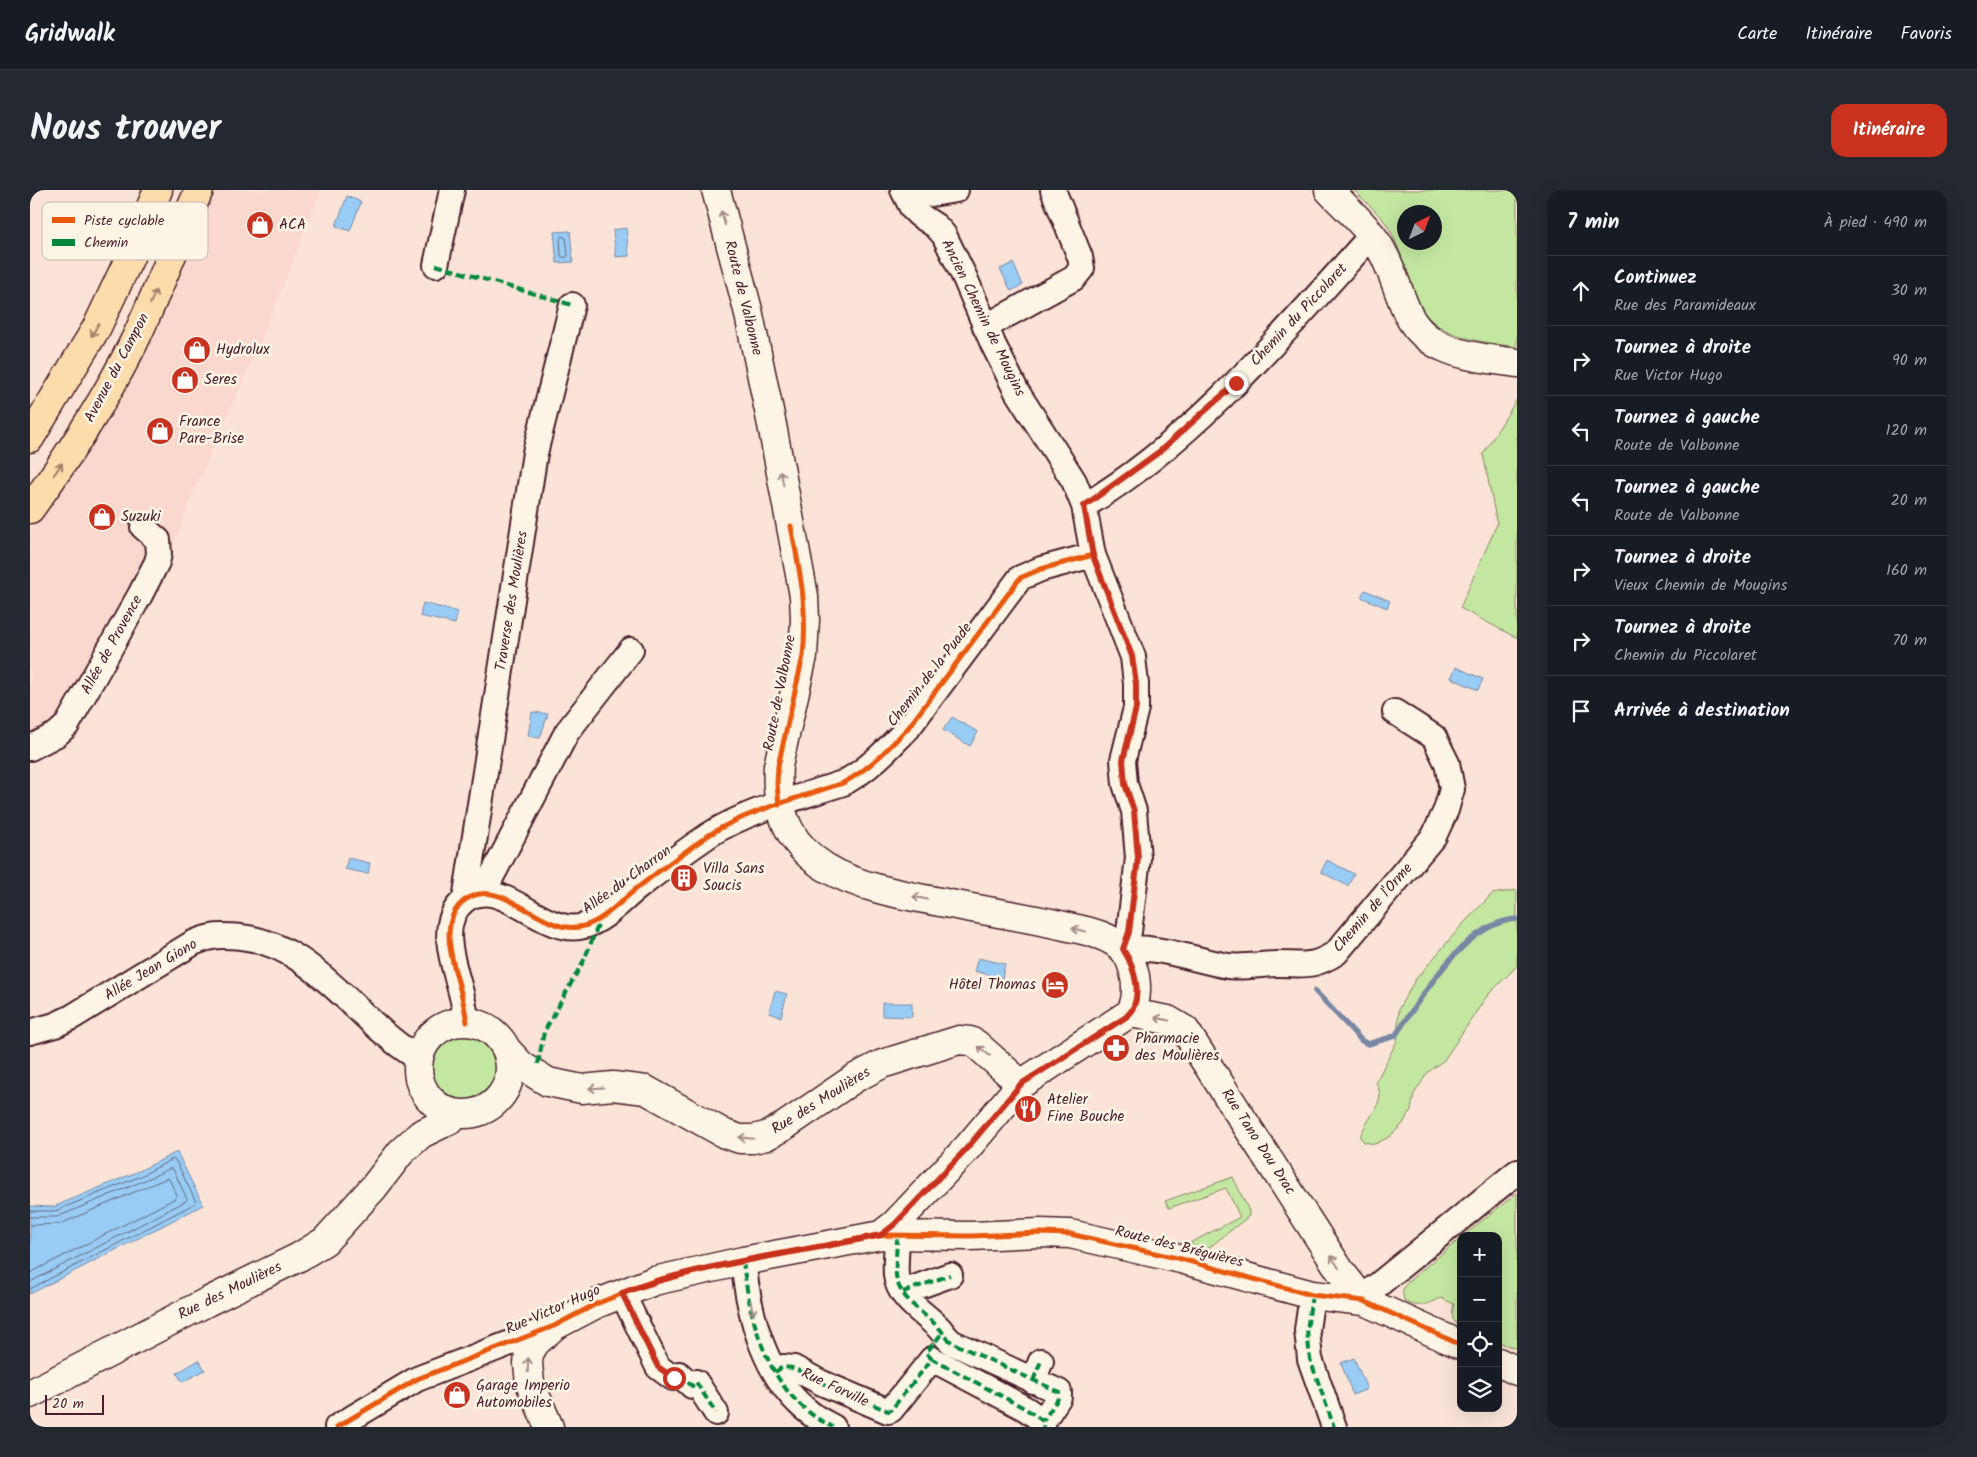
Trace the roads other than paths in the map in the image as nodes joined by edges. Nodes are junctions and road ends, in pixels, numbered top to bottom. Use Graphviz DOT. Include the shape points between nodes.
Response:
graph roads {
  1 [pos="158,190"];
  2 [pos="199,190"];
  3 [pos="452,190"];
  4 [pos="716,190"];
  5 [pos="956,190"];
  6 [pos="1053,190"];
  7 [pos="1329,190"];
  8 [pos="905,194"];
  9 [pos="153,202"];
  10 [pos="194,202"];
  11 [pos="1372,235"];
  12 [pos="128,260"];
  13 [pos="169,260"];
  14 [pos="436,266"];
  15 [pos="572,304"];
  16 [pos="985,327"];
  17 [pos="1517,363"];
  18 [pos="30,438"];
  19 [pos="1084,506"];
  20 [pos="30,509"];
  21 [pos="143,527"];
  22 [pos="1093,556"];
  23 [pos="631,650"];
  24 [pos="1395,712"];
  25 [pos="30,748"];
  26 [pos="779,805"];
  27 [pos="474,897"];
  28 [pos="1123,949"];
  29 [pos="1130,1013"];
  30 [pos="467,1022"];
  31 [pos="30,1032"];
  32 [pos="506,1050"];
  33 [pos="418,1058"];
  34 [pos="1021,1084"];
  35 [pos="422,1089"];
  36 [pos="458,1114"];
  37 [pos="401,1152"];
  38 [pos="1517,1172"];
  39 [pos="889,1235"];
  40 [pos="743,1260"];
  41 [pos="950,1275"];
  42 [pos="903,1292"];
  43 [pos="622,1293"];
  44 [pos="1312,1294"];
  45 [pos="1364,1301"];
  46 [pos="554,1326"];
  47 [pos="942,1333"];
  48 [pos="1457,1343"];
  49 [pos="932,1359"];
  50 [pos="1502,1364"];
  51 [pos="1517,1371"];
  52 [pos="775,1372"];
  53 [pos="30,1394"];
  54 [pos="716,1413"];
  55 [pos="1043,1424"];
  56 [pos="336,1427"];
  57 [pos="549,1427"];
  58 [pos="833,1427"];
  59 [pos="1334,1427"];
  1 -- 9 [label="main road, one-way"];
  10 -- 2 [label="main road, Avenue du Campon, one-way"];
  3 -- 14 [label="street"];
  26 -- 4 [label="street, Route de Valbonne, one-way" via="778,766 803,656 804,596 750,320"];
  5 -- 8 [label="street"];
  6 -- 16 [label="street" via="1082,268 1074,278"];
  7 -- 11 [label="street"];
  8 -- 16 [label="street, Ancien Chemin de Mougins" via="912,208 944,235"];
  11 -- 17 [label="street" via="1385,256 1415,327 1429,339 1459,354"];
  11 -- 19 [label="street, Chemin du Piccolaret" via="1236,383 1159,452"];
  12 -- 18 [label="main road, one-way" via="96,327"];
  20 -- 13 [label="main road, Avenue du Campon, one-way" via="62,464 133,344"];
  15 -- 27 [label="street, Traverse des Moulières" via="535,453"];
  16 -- 19 [label="street, Ancien Chemin de Mougins" via="1017,392 1062,461"];
  19 -- 22 [label="street, Ancien Chemin de Mougins"];
  21 -- 25 [label="street, Allée de Provence" via="158,540 159,547 156,562 140,596 67,725"];
  22 -- 26 [label="street, Chemin de la Puade" via="1041,569 1020,578 930,700 889,747 843,783"];
  22 -- 28 [label="street, Ancien Chemin de Mougins" via="1132,656 1136,684 1136,708 1123,760 1125,784 1134,811 1138,858 1129,932"];
  23 -- 27 [label="street" via="567,732"];
  24 -- 28 [label="street, Chemin de l'Orme" via="1434,737 1447,763 1452,789 1434,836 1336,953 1321,963 1308,965 1230,966 1142,948"];
  26 -- 27 [label="street, Allée du Charron" via="712,834 601,917 584,926 565,928 550,923 498,895"];
  28 -- 26 [label="street, Route de Valbonne, one-way" via="1095,934 906,896 842,877 808,854 794,838"];
  27 -- 30 [label="street" via="452,918 449,931 450,953"];
  28 -- 29 [label="street" via="1131,961 1136,980 1136,1001"];
  29 -- 34 [label="street"];
  45 -- 29 [label="street, Rue Tano Dou Drac, one-way" via="1341,1272 1184,1030 1168,1020"];
  30 -- 32 [label="street" via="491,1030"];
  30 -- 33 [label="street" via="448,1025 431,1035"];
  31 -- 33 [label="street, Allée Jean Giono" via="72,1017 193,943 210,936 227,936 259,939 290,952"];
  34 -- 32 [label="street, Rue des Moulières, one-way" via="985,1051 970,1041 959,1040 882,1064 766,1136 740,1139 646,1090 613,1086 582,1088 548,1082 522,1066"];
  32 -- 36 [label="street" via="510,1077 497,1102 479,1112"];
  33 -- 35 [label="street"];
  34 -- 39 [label="street" via="967,1148 895,1224"];
  35 -- 36 [label="street" via="431,1101"];
  35 -- 37 [label="street, Rue des Moulières" via="413,1128"];
  36 -- 37 [label="street, Rue des Moulières" via="421,1134"];
  37 -- 53 [label="street, Rue des Moulières" via="324,1241 299,1257"];
  38 -- 45 [label="street" via="1373,1289"];
  39 -- 40 [label="street, Rue Victor Hugo"];
  39 -- 42 [label="street" via="896,1276"];
  39 -- 44 [label="street, Route des Bréguières" via="1070,1234"];
  40 -- 43 [label="street, Rue Victor Hugo" via="654,1281"];
  40 -- 52 [label="street, one-way" via="759,1340"];
  41 -- 42 [label="street"];
  42 -- 47 [label="street"];
  43 -- 46 [label="street, Rue Victor Hugo"];
  43 -- 54 [label="street" via="658,1367 674,1378 679,1374 692,1386 696,1382"];
  44 -- 45 [label="street, Route des Bréguières"];
  44 -- 59 [label="street" via="1307,1330 1310,1359"];
  45 -- 48 [label="street, Route des Bréguières"];
  46 -- 56 [label="street, Rue Victor Hugo" via="417,1379"];
  57 -- 46 [label="street, one-way" via="530,1383 528,1364 535,1343"];
  47 -- 49 [label="street, Rue Forville" via="926,1353"];
  47 -- 55 [label="street" via="953,1343 1037,1371 1059,1392"];
  49 -- 52 [label="street, Rue Forville" via="888,1411 794,1368 783,1367"];
  49 -- 55 [label="street" via="1026,1409"];
  50 -- 51 [label="street"];
  52 -- 58 [label="street" via="791,1396 810,1414"];
}
